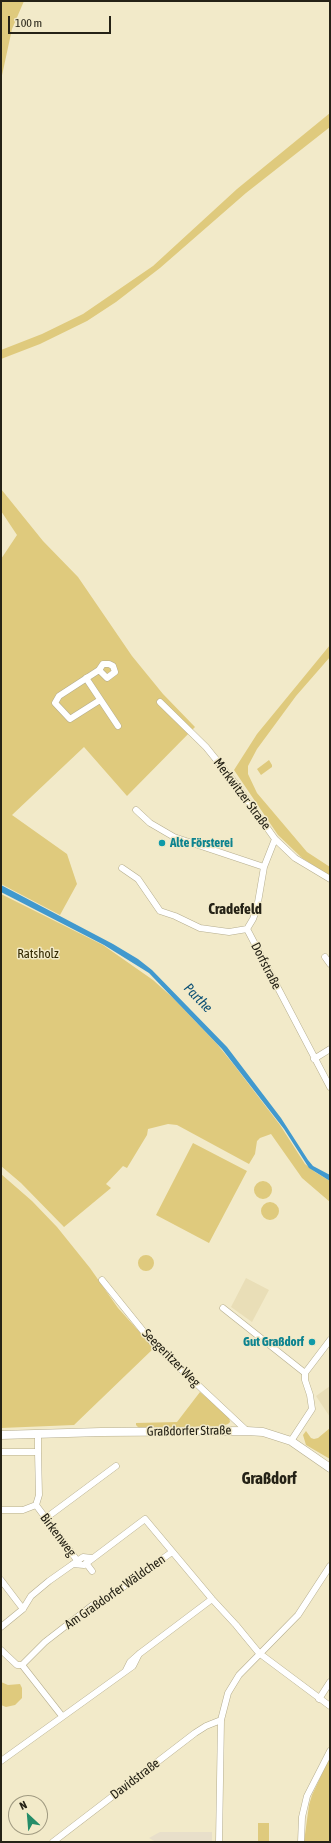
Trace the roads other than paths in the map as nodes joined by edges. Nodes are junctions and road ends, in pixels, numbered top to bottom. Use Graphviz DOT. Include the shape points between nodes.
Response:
graph roads {
  1 [pos="99,670"];
  2 [pos="86,678"];
  3 [pos="100,700"];
  4 [pos="160,702"];
  5 [pos="118,726"];
  6 [pos="136,810"];
  7 [pos="275,839"];
  8 [pos="264,867"];
  9 [pos="122,868"];
  10 [pos="330,879"];
  11 [pos="247,929"];
  12 [pos="325,957"];
  13 [pos="330,964"];
  14 [pos="330,1049"];
  15 [pos="314,1058"];
  16 [pos="330,1087"];
  17 [pos="102,1280"];
  18 [pos="222,1308"];
  19 [pos="330,1340"];
  20 [pos="305,1373"];
  21 [pos="247,1431"];
  22 [pos="1,1435"];
  23 [pos="38,1435"];
  24 [pos="291,1441"];
  25 [pos="1,1452"];
  26 [pos="38,1452"];
  27 [pos="116,1466"];
  28 [pos="330,1468"];
  29 [pos="36,1505"];
  30 [pos="1,1510"];
  31 [pos="46,1518"];
  32 [pos="172,1552"];
  33 [pos="79,1563"];
  34 [pos="330,1566"];
  35 [pos="92,1571"];
  36 [pos="1,1580"];
  37 [pos="212,1599"];
  38 [pos="23,1609"];
  39 [pos="1,1627"];
  40 [pos="1,1650"];
  41 [pos="259,1654"];
  42 [pos="22,1665"];
  43 [pos="330,1682"];
  44 [pos="319,1699"];
  45 [pos="330,1706"];
  46 [pos="62,1716"];
  47 [pos="221,1720"];
  48 [pos="330,1751"];
  49 [pos="1,1761"];
  50 [pos="52,1842"];
  51 [pos="219,1842"];
  52 [pos="301,1842"];
  1 -- 2 [label="street"];
  2 -- 3 [label="street"];
  2 -- 3 [label="street" via="59,696 55,703 70,719"];
  3 -- 5 [label="street"];
  4 -- 7 [label="street, Merkwitzer Straße" via="206,747"];
  6 -- 8 [label="street" via="150,823 174,837"];
  7 -- 8 [label="street, Dorfstraße"];
  7 -- 10 [label="street, Merkwitzer Straße" via="295,858"];
  8 -- 11 [label="street, Dorfstraße" via="257,908"];
  9 -- 11 [label="street" via="138,878 160,911 200,928 229,932"];
  11 -- 15 [label="street, Dorfstraße"];
  12 -- 13 [label="street"];
  14 -- 15 [label="street"];
  15 -- 16 [label="street, Dorfstraße"];
  17 -- 21 [label="street, Seegeritzer Weg" via="152,1342"];
  18 -- 20 [label="street"];
  19 -- 20 [label="street"];
  20 -- 24 [label="street" via="312,1409"];
  21 -- 23 [label="street, Graßdorfer Straße"];
  21 -- 24 [label="street, Graßdorfer Straße" via="263,1432"];
  22 -- 23 [label="street, Graßdorfer Straße"];
  23 -- 26 [label="street"];
  24 -- 28 [label="street, Graßdorfer Straße"];
  25 -- 26 [label="street"];
  26 -- 29 [label="street" via="39,1495"];
  27 -- 31 [label="street"];
  29 -- 30 [label="street" via="23,1510"];
  29 -- 31 [label="street, Birkenweg"];
  31 -- 33 [label="street, Birkenweg"];
  32 -- 33 [label="street, Am Graßdorfer Wäldchen" via="145,1519 92,1558 83,1557"];
  32 -- 37 [label="street, Am Graßdorfer Wäldchen"];
  32 -- 42 [label="street, Am Graßdorfer Wäldchen" via="105,1600 94,1604 46,1642"];
  33 -- 35 [label="street, Birkenweg"];
  33 -- 38 [label="street, Am Graßdorfer Wäldchen" via="31,1596"];
  34 -- 41 [label="street" via="298,1615"];
  36 -- 38 [label="street"];
  37 -- 41 [label="street, Am Graßdorfer Wäldchen" via="236,1624"];
  37 -- 46 [label="street" via="139,1654 133,1666"];
  38 -- 39 [label="street, Am Graßdorfer Wäldchen"];
  40 -- 42 [label="street" via="18,1665"];
  41 -- 44 [label="street, Am Graßdorfer Wäldchen"];
  41 -- 47 [label="street" via="239,1675 228,1693"];
  42 -- 46 [label="street"];
  43 -- 44 [label="street"];
  44 -- 45 [label="street, Am Graßdorfer Wäldchen"];
  46 -- 49 [label="street"];
  47 -- 50 [label="street, Davidstraße" via="195,1733"];
  47 -- 51 [label="street"];
  48 -- 52 [label="street" via="307,1796 302,1817"];
}
